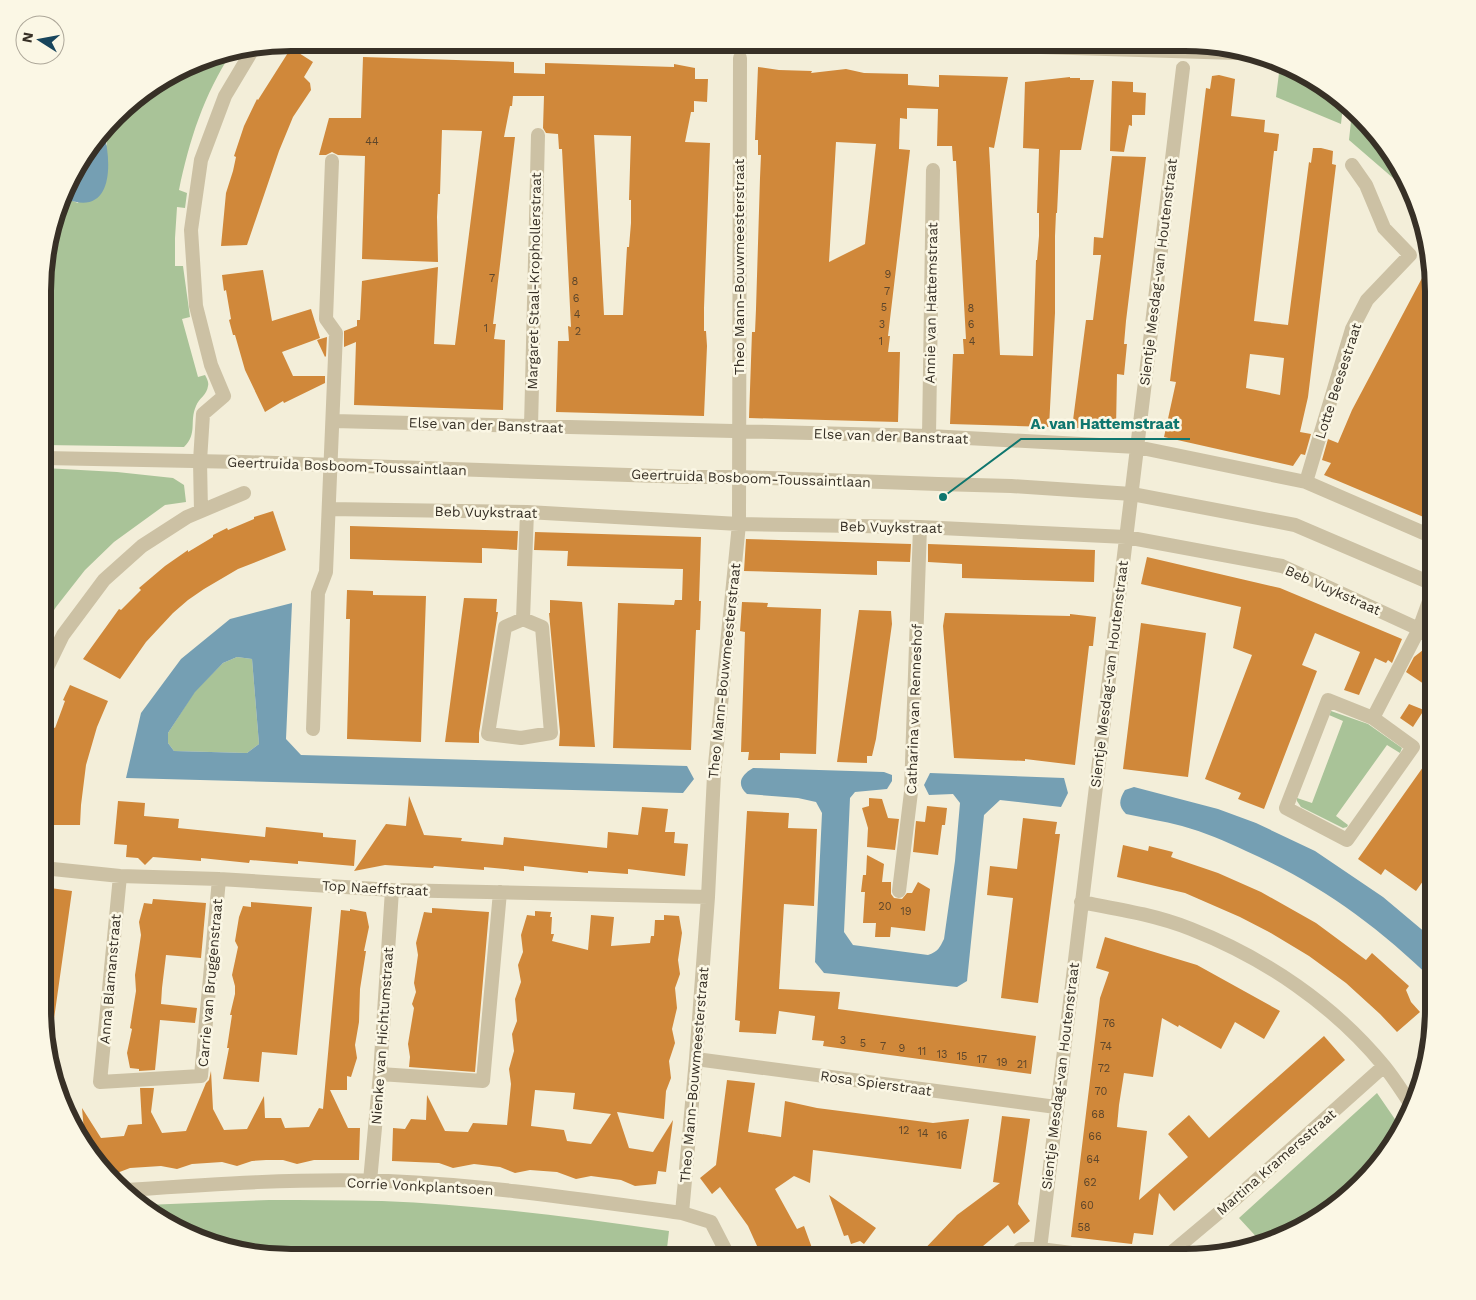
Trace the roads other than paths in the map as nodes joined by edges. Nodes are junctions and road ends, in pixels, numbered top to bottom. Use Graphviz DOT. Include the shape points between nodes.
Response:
graph roads {
  1 [pos="1172,51"];
  2 [pos="1197,52"];
  3 [pos="249,55"];
  4 [pos="740,58"];
  5 [pos="1182,68"];
  6 [pos="538,135"];
  7 [pos="332,161"];
  8 [pos="1352,165"];
  9 [pos="934,170"];
  10 [pos="334,421"];
  11 [pos="531,426"];
  12 [pos="739,431"];
  13 [pos="929,436"];
  14 [pos="1137,446"];
  15 [pos="51,457"];
  16 [pos="200,461"];
  17 [pos="331,465"];
  18 [pos="739,476"];
  19 [pos="1306,482"];
  20 [pos="244,493"];
  21 [pos="1132,494"];
  22 [pos="329,509"];
  23 [pos="200,511"];
  24 [pos="527,512"];
  25 [pos="739,524"];
  26 [pos="920,527"];
  27 [pos="1425,534"];
  28 [pos="1126,537"];
  29 [pos="1425,581"];
  30 [pos="1425,612"];
  31 [pos="523,619"];
  32 [pos="1419,629"];
  33 [pos="1425,633"];
  34 [pos="51,660"];
  35 [pos="1373,718"];
  36 [pos="313,729"];
  37 [pos="51,869"];
  38 [pos="120,876"];
  39 [pos="219,879"];
  40 [pos="392,890"];
  41 [pos="899,891"];
  42 [pos="500,892"];
  43 [pos="708,897"];
  44 [pos="1081,902"];
  45 [pos="696,1059"];
  46 [pos="1384,1066"];
  47 [pos="380,1074"];
  48 [pos="100,1082"];
  49 [pos="1407,1100"];
  50 [pos="1056,1108"];
  51 [pos="370,1181"];
  52 [pos="134,1189"];
  53 [pos="682,1213"];
  54 [pos="725,1249"];
  55 [pos="1021,1249"];
  56 [pos="1040,1249"];
  57 [pos="1176,1249"];
  1 -- 2 [label="street"];
  3 -- 16 [label="street" via="225,96 201,160 192,230 196,306 211,365 224,396 203,414"];
  4 -- 12 [label="street, Theo Mann-Bouwmeesterstraat"];
  5 -- 14 [label="street, Sientje Mesdag-van Houtenstraat"];
  6 -- 11 [label="street, Margaret Staal-Krophollerstraat"];
  7 -- 10 [label="street" via="326,319 336,333"];
  8 -- 19 [label="street, Lotte Beesestraat" via="1366,185 1384,228 1410,255 1368,300 1352,329"];
  9 -- 13 [label="street, Annie van Hattemstraat"];
  10 -- 11 [label="street, Else van der Banstraat"];
  10 -- 17 [label="street"];
  11 -- 12 [label="street, Else van der Banstraat"];
  12 -- 13 [label="street, Else van der Banstraat"];
  12 -- 18 [label="street, Theo Mann-Bouwmeesterstraat"];
  13 -- 14 [label="street, Else van der Banstraat"];
  14 -- 19 [label="street, Else van der Banstraat"];
  14 -- 21 [label="street, Sientje Mesdag-van Houtenstraat"];
  15 -- 16 [label="street, Geertruida Bosboom-Toussaintlaan"];
  16 -- 17 [label="street, Geertruida Bosboom-Toussaintlaan"];
  16 -- 23 [label="street"];
  17 -- 18 [label="street, Geertruida Bosboom-Toussaintlaan" via="679,477"];
  17 -- 22 [label="street"];
  18 -- 21 [label="street, Geertruida Bosboom-Toussaintlaan"];
  18 -- 25 [label="street, Theo Mann-Bouwmeesterstraat"];
  19 -- 27 [label="street, Else van der Banstraat"];
  20 -- 23 [label="street"];
  21 -- 28 [label="street, Sientje Mesdag-van Houtenstraat"];
  21 -- 29 [label="street, Geertruida Bosboom-Toussaintlaan" via="1295,525"];
  22 -- 24 [label="street, Beb Vuykstraat"];
  22 -- 36 [label="street" via="326,572 318,593"];
  23 -- 34 [label="street" via="142,546 104,580 63,635"];
  24 -- 25 [label="street, Beb Vuykstraat"];
  24 -- 31 [label="street"];
  25 -- 26 [label="street, Beb Vuykstraat"];
  25 -- 43 [label="street, Theo Mann-Bouwmeesterstraat" via="714,775"];
  26 -- 28 [label="street, Beb Vuykstraat"];
  26 -- 41 [label="street, Catharina van Renneshof" via="911,792"];
  28 -- 32 [label="street, Beb Vuykstraat" via="1282,566"];
  28 -- 44 [label="street, Sientje Mesdag-van Houtenstraat"];
  30 -- 32 [label="street"];
  31 -- 31 [label="street" via="504,627 488,734 521,738 551,733 542,627"];
  32 -- 33 [label="street, Beb Vuykstraat"];
  32 -- 35 [label="street"];
  35 -- 35 [label="street" via="1413,747 1347,840 1286,808 1328,700"];
  37 -- 38 [label="street, Top Naeffstraat"];
  38 -- 39 [label="street, Top Naeffstraat"];
  38 -- 48 [label="street, Anna Blamanstraat"];
  39 -- 40 [label="street, Top Naeffstraat"];
  39 -- 48 [label="street, Carrie van Bruggenstraat" via="202,1076"];
  40 -- 42 [label="street, Top Naeffstraat"];
  40 -- 47 [label="street, Nienke van Hichtumstraat"];
  42 -- 43 [label="street, Top Naeffstraat"];
  42 -- 47 [label="street" via="483,1081"];
  43 -- 45 [label="street, Theo Mann-Bouwmeesterstraat"];
  44 -- 46 [label="street" via="1162,919 1190,928 1245,954 1316,1000 1354,1033"];
  44 -- 50 [label="street, Sientje Mesdag-van Houtenstraat"];
  45 -- 50 [label="street, Rosa Spierstraat"];
  45 -- 53 [label="street, Theo Mann-Bouwmeesterstraat"];
  46 -- 49 [label="street"];
  46 -- 57 [label="street, Martina Kramersstraat"];
  47 -- 51 [label="street, Nienke van Hichtumstraat"];
  50 -- 56 [label="street, Sientje Mesdag-van Houtenstraat"];
  51 -- 52 [label="street, Corrie Vonkplantsoen" via="225,1183"];
  51 -- 53 [label="street, Corrie Vonkplantsoen" via="526,1192"];
  53 -- 54 [label="street" via="711,1222"];
  55 -- 56 [label="street"];
}
